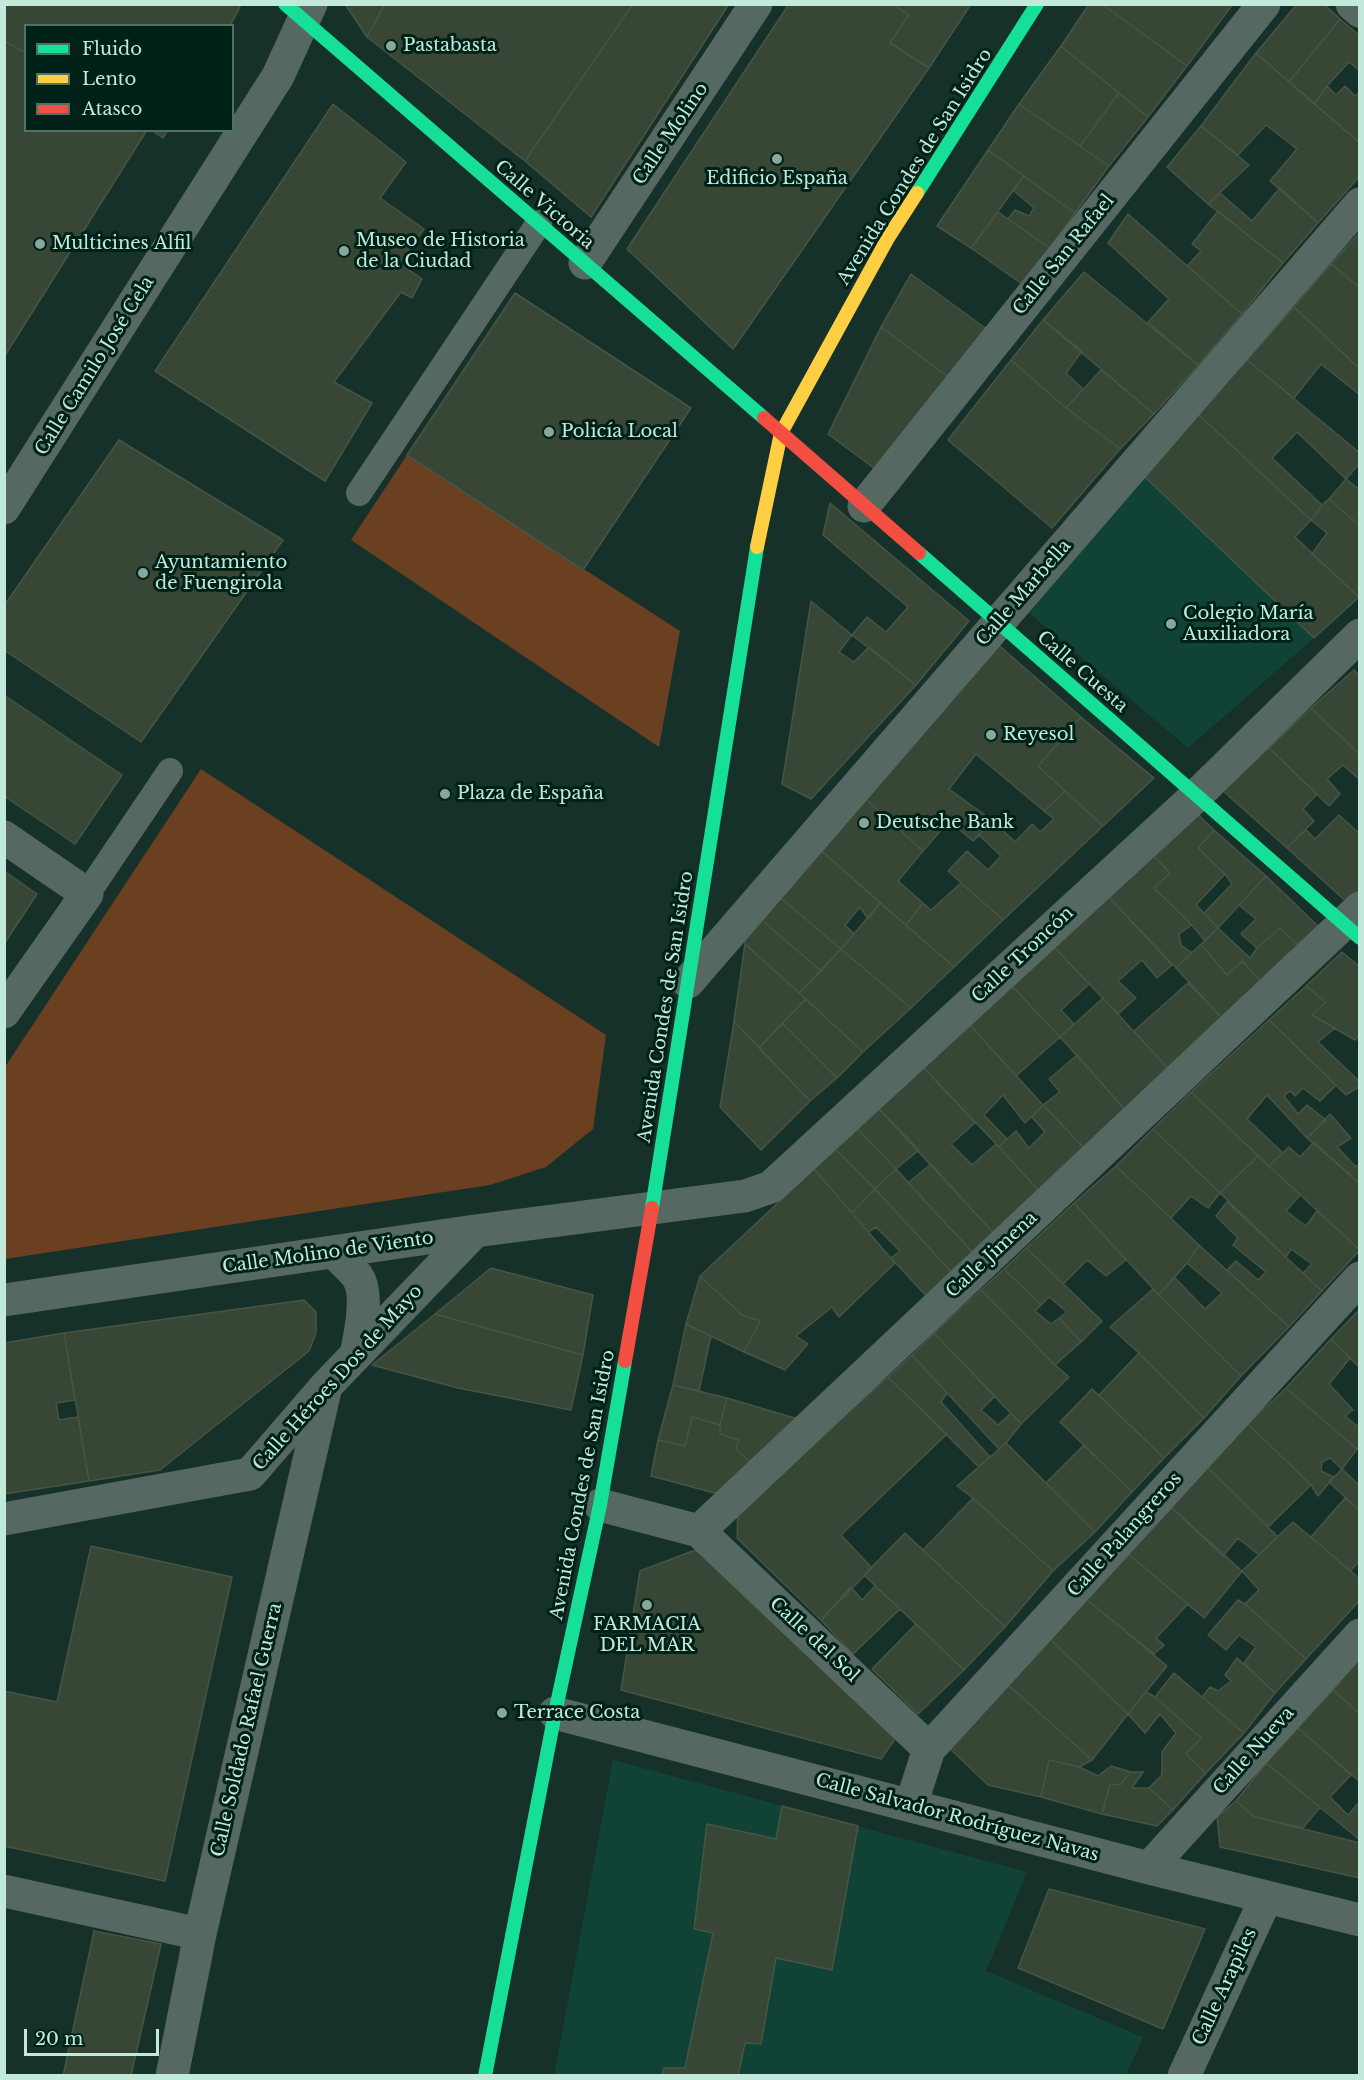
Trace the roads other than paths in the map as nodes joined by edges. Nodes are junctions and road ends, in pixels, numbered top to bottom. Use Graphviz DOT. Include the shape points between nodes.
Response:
graph roads {
  1 [pos="756,4"];
  2 [pos="1037,4"];
  3 [pos="1264,4"];
  4 [pos="1352,4"];
  5 [pos="300,10"];
  6 [pos="1359,11"];
  7 [pos="1359,204"];
  8 [pos="539,224"];
  9 [pos="585,263"];
  10 [pos="781,433"];
  11 [pos="359,493"];
  12 [pos="864,506"];
  13 [pos="4,508"];
  14 [pos="999,623"];
  15 [pos="1359,635"];
  16 [pos="170,771"];
  17 [pos="1196,796"];
  18 [pos="4,837"];
  19 [pos="87,894"];
  20 [pos="1354,924"];
  21 [pos="688,982"];
  22 [pos="4,1012"];
  23 [pos="652,1209"];
  24 [pos="475,1231"];
  25 [pos="334,1252"];
  26 [pos="1359,1278"];
  27 [pos="4,1300"];
  28 [pos="356,1354"];
  29 [pos="326,1386"];
  30 [pos="600,1505"];
  31 [pos="4,1519"];
  32 [pos="699,1531"];
  33 [pos="1359,1635"];
  34 [pos="555,1713"];
  35 [pos="930,1749"];
  36 [pos="911,1805"];
  37 [pos="1149,1868"];
  38 [pos="4,1892"];
  39 [pos="1266,1898"];
  40 [pos="1359,1920"];
  41 [pos="200,1934"];
  42 [pos="172,2076"];
  43 [pos="485,2076"];
  44 [pos="1184,2076"];
  1 -- 9 [label="street, Calle Molino"];
  2 -- 10 [label="street, Avenida Condes de San Isidro" via="888,238"];
  3 -- 12 [label="street, Calle San Rafael"];
  4 -- 6 [label="street"];
  5 -- 8 [label="street, Calle Victoria"];
  5 -- 13 [label="street, Calle Camilo José Cela" via="278,76"];
  7 -- 14 [label="street, Calle Marbella"];
  8 -- 9 [label="street, Calle Victoria"];
  8 -- 11 [label="lane"];
  9 -- 10 [label="street, Calle Victoria"];
  10 -- 12 [label="street, Calle Cuesta"];
  10 -- 21 [label="street, Avenida Condes de San Isidro" via="762,518"];
  12 -- 14 [label="street, Calle Cuesta"];
  14 -- 17 [label="street, Calle Cuesta"];
  14 -- 21 [label="street, Calle Marbella"];
  15 -- 17 [label="street, Calle Troncón"];
  16 -- 19 [label="lane"];
  17 -- 20 [label="street, Calle Cuesta"];
  17 -- 23 [label="street, Calle Troncón" via="771,1187 745,1196"];
  18 -- 19 [label="street"];
  19 -- 22 [label="street"];
  20 -- 32 [label="street, Calle Jimena"];
  21 -- 23 [label="street, Avenida Condes de San Isidro"];
  23 -- 24 [label="street, Calle Molino de Viento"];
  23 -- 30 [label="street, Avenida Condes de San Isidro"];
  24 -- 25 [label="street, Calle Molino de Viento"];
  24 -- 28 [label="street, Calle Héroes Dos de Mayo"];
  25 -- 27 [label="street, Calle Molino de Viento"];
  25 -- 28 [label="street" via="358,1278 363,1294"];
  26 -- 35 [label="street, Calle Palangreros"];
  28 -- 29 [label="street, Calle Héroes Dos de Mayo"];
  29 -- 31 [label="street, Calle Héroes Dos de Mayo" via="250,1474"];
  29 -- 41 [label="street, Calle Soldado Rafael Guerra"];
  30 -- 32 [label="street"];
  30 -- 34 [label="street, Avenida Condes de San Isidro"];
  32 -- 35 [label="street, Calle del Sol"];
  33 -- 37 [label="street, Calle Nueva"];
  34 -- 36 [label="street, Calle Salvador Rodríguez Navas"];
  34 -- 43 [label="street, Avenida Condes de San Isidro"];
  35 -- 36 [label="street, Calle Palangreros"];
  36 -- 37 [label="street, Calle Salvador Rodríguez Navas"];
  37 -- 39 [label="street, Calle Salvador Rodríguez Navas"];
  38 -- 41 [label="street"];
  39 -- 40 [label="street, Calle Salvador Rodríguez Navas"];
  39 -- 44 [label="street, Calle Arapiles"];
  41 -- 42 [label="street, Calle Soldado Rafael Guerra"];
}
